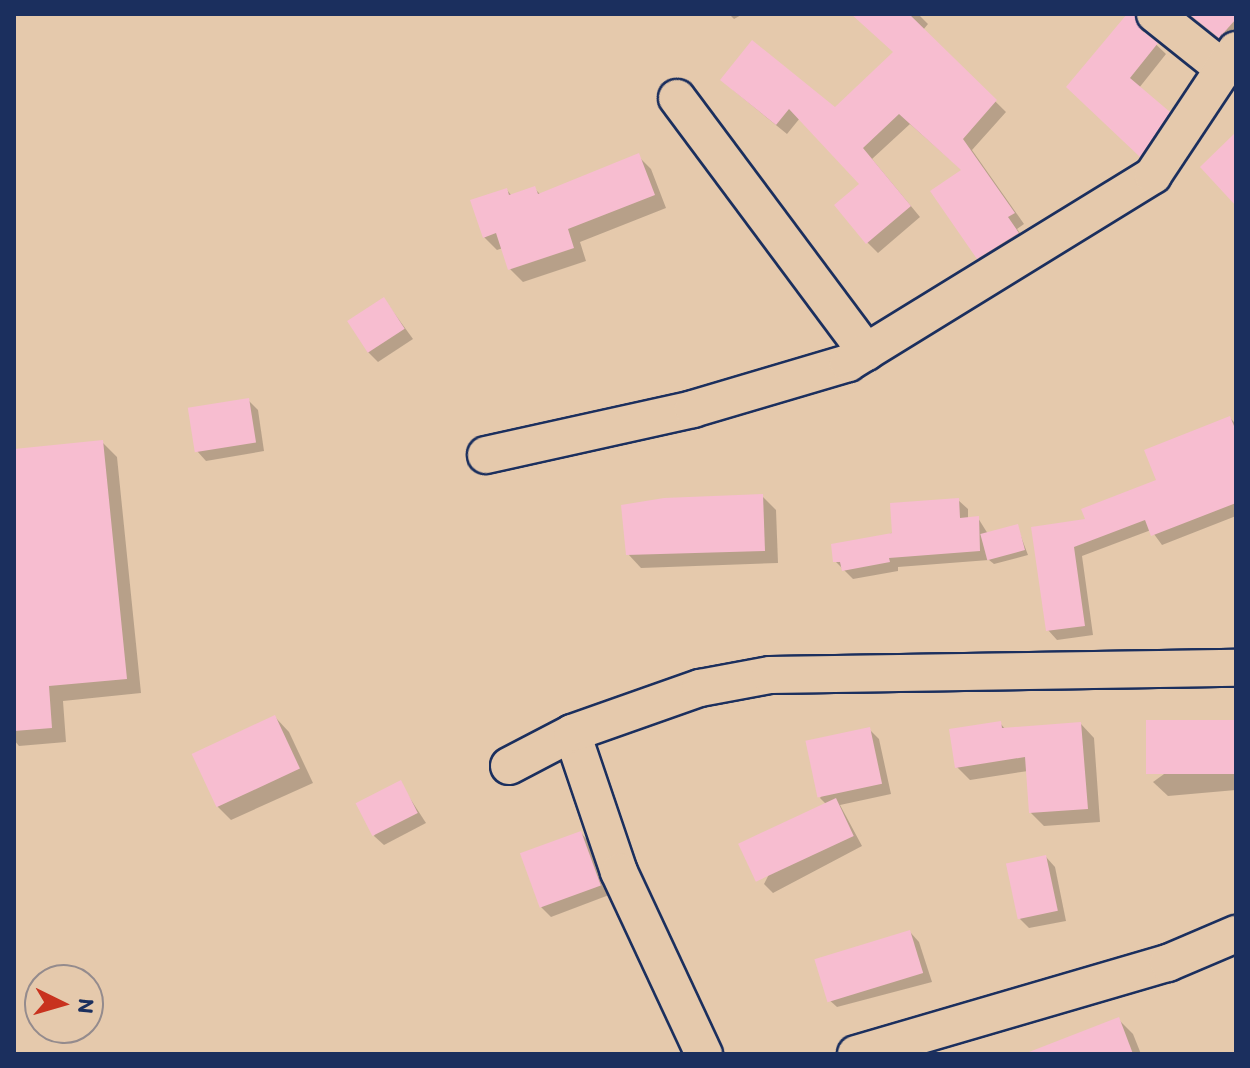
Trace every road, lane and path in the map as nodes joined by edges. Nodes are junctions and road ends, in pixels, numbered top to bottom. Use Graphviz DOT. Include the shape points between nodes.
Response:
graph roads {
  1 [pos="1155,14"];
  2 [pos="1230,59"];
  3 [pos="677,98"];
  4 [pos="866,352"];
  5 [pos="486,455"];
  6 [pos="1236,668"];
  7 [pos="572,733"];
  8 [pos="509,766"];
  9 [pos="1236,934"];
  10 [pos="704,1054"];
  11 [pos="856,1054"];
  1 -- 2 [label="street"];
  2 -- 4 [label="street" via="1153,175"];
  3 -- 4 [label="street"];
  4 -- 5 [label="street" via="848,363 693,409"];
  6 -- 7 [label="street" via="770,675 700,688"];
  7 -- 8 [label="street"];
  7 -- 10 [label="street" via="619,872"];
  9 -- 11 [label="street" via="1168,963"];
}
